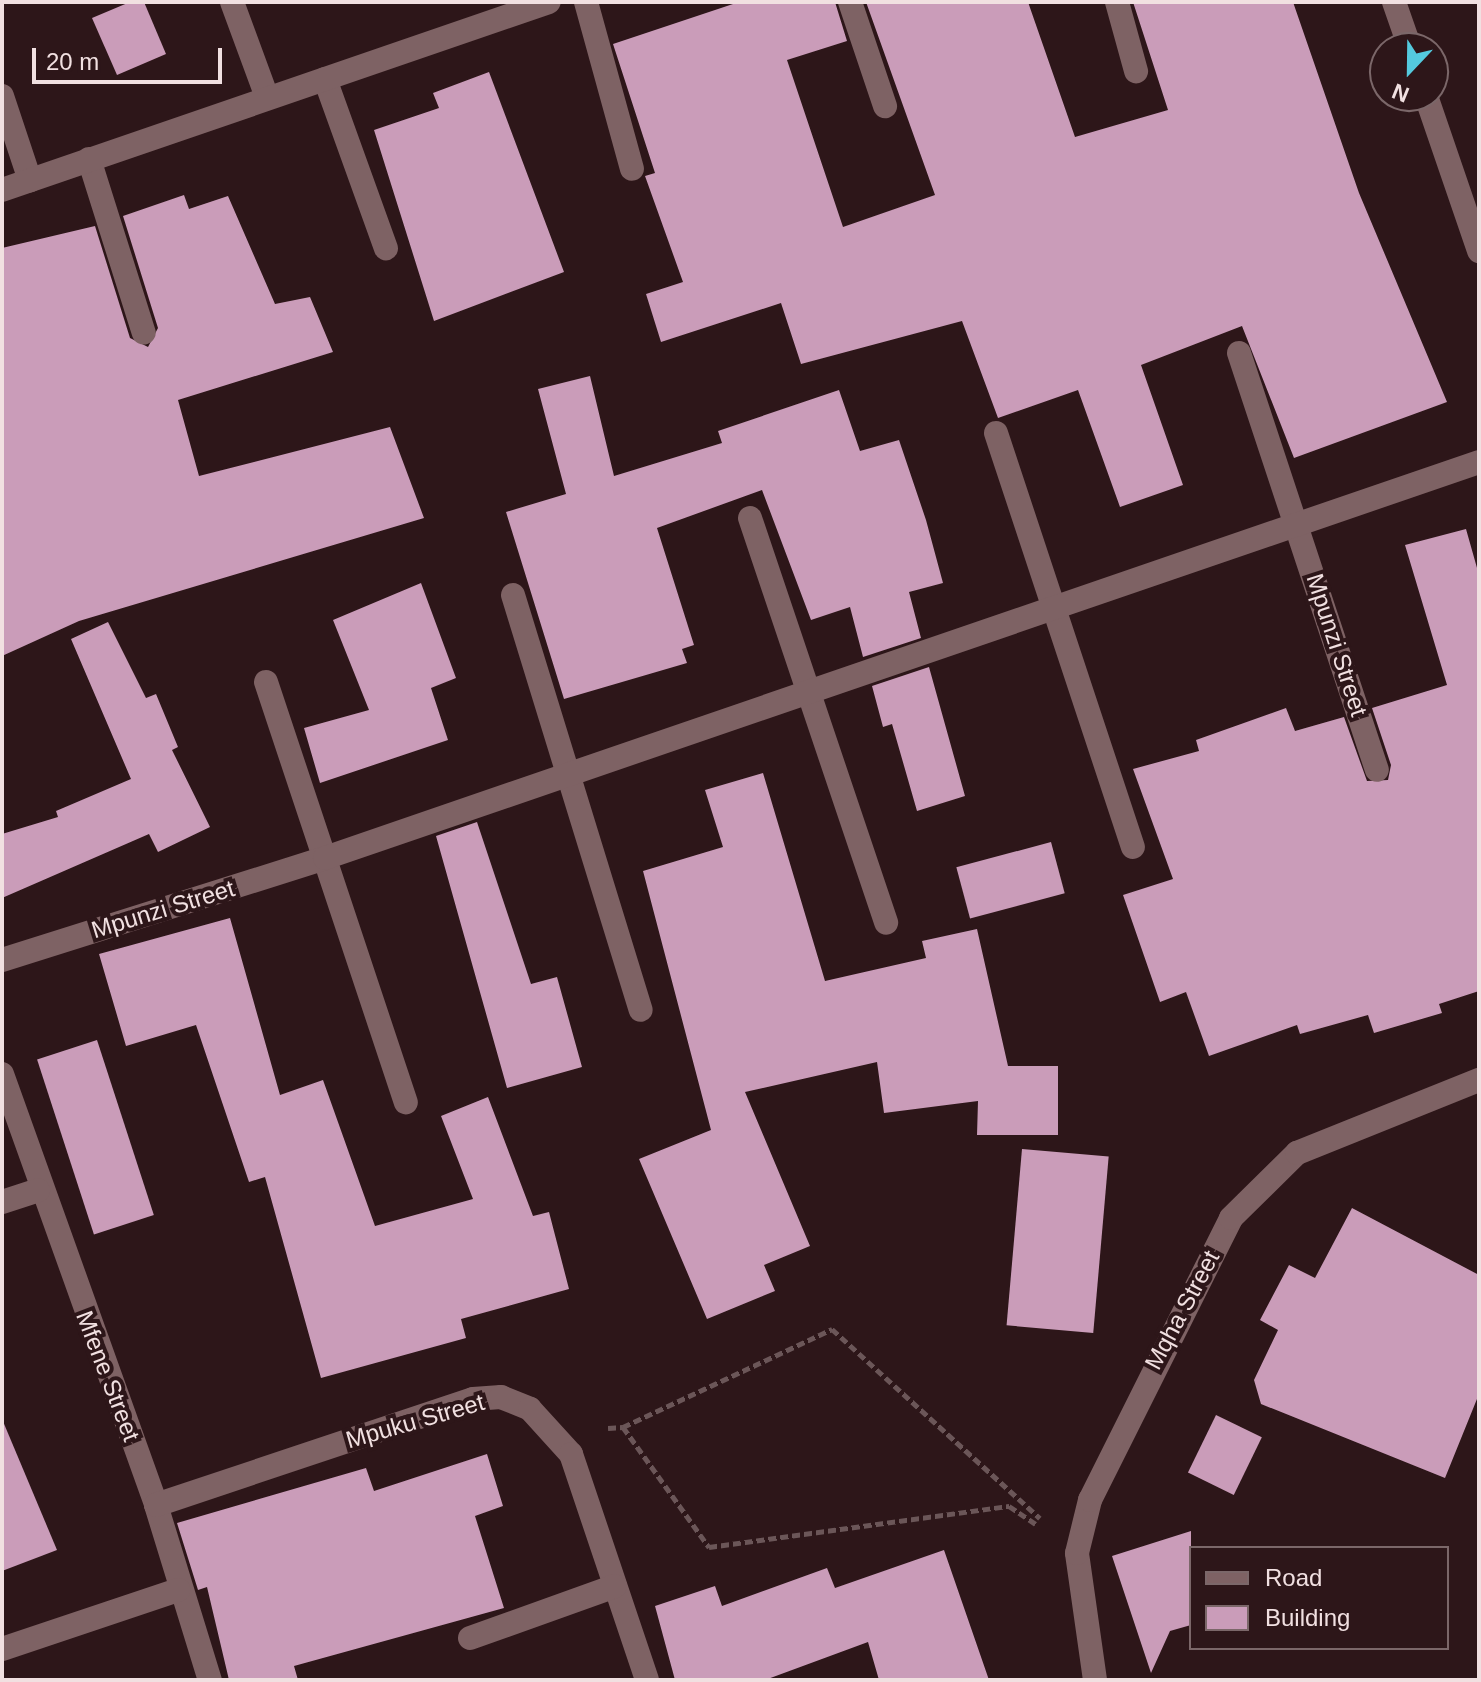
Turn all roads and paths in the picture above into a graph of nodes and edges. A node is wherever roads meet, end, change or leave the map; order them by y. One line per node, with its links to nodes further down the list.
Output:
1 (232, 2): 12 (street)
2 (549, 2): 7 (street)
3 (586, 2): 16 (street)
4 (850, 2): 13 (street)
5 (1117, 2): 9 (street)
6 (1394, 2): 8 (street)
7 (509, 9): 10 (street)
8 (1404, 32)
9 (1136, 71)
10 (325, 79): 12 (street); 20 (street)
11 (2, 96): 17 (street)
12 (267, 97): 15 (street)
13 (885, 106)
14 (1432, 112): 19 (street)
15 (89, 159): 17 (street); 21 (street)
16 (632, 169)
17 (30, 180): 18 (street)
18 (2, 190)
19 (1478, 246)
20 (386, 248)
21 (144, 333)
22 (1239, 353): 26 (street, Mpunzi Street)
23 (996, 433): 28 (street)
24 (1479, 462): 26 (street, Mpunzi Street)
25 (750, 518): 30 (street)
26 (1297, 520): 28 (street, Mpunzi Street); 31 (street, Mpunzi Street)
27 (513, 595): 32 (street)
28 (1051, 605): 30 (street, Mpunzi Street); 33 (street)
29 (266, 682): 34 (street)
30 (810, 688): 32 (street, Mpunzi Street); 35 (street)
31 (1377, 770)
32 (562, 775): 34 (street, Mpunzi Street); 37 (street)
33 (1133, 847)
34 (325, 858): 36 (street, Mpunzi Street); 40 (street)
35 (886, 923)
36 (2, 960)
37 (641, 1010)
38 (2, 1074): 41 (street, Mfene Street)
39 (1479, 1080): 46 (street, Mqha Street)
40 (406, 1102)
41 (38, 1190): 42 (street); 45 (street, Mfene Street)
42 (2, 1202)
43 (623, 1427): 44 (path); 46 (path); 46 (path)
44 (555, 1430): 45 (street, Mpuku Street); 47 (street, Mpuku Street)
45 (156, 1505): 48 (street, Mfene Street)
46 (1077, 1553): 53 (street, Mqha Street)
47 (615, 1586): 49 (street); 52 (street, Mpuku Street)
48 (178, 1590): 50 (street); 51 (street, Mfene Street)
49 (470, 1638)
50 (2, 1649)
51 (210, 1680)
52 (647, 1680)
53 (1095, 1680)

